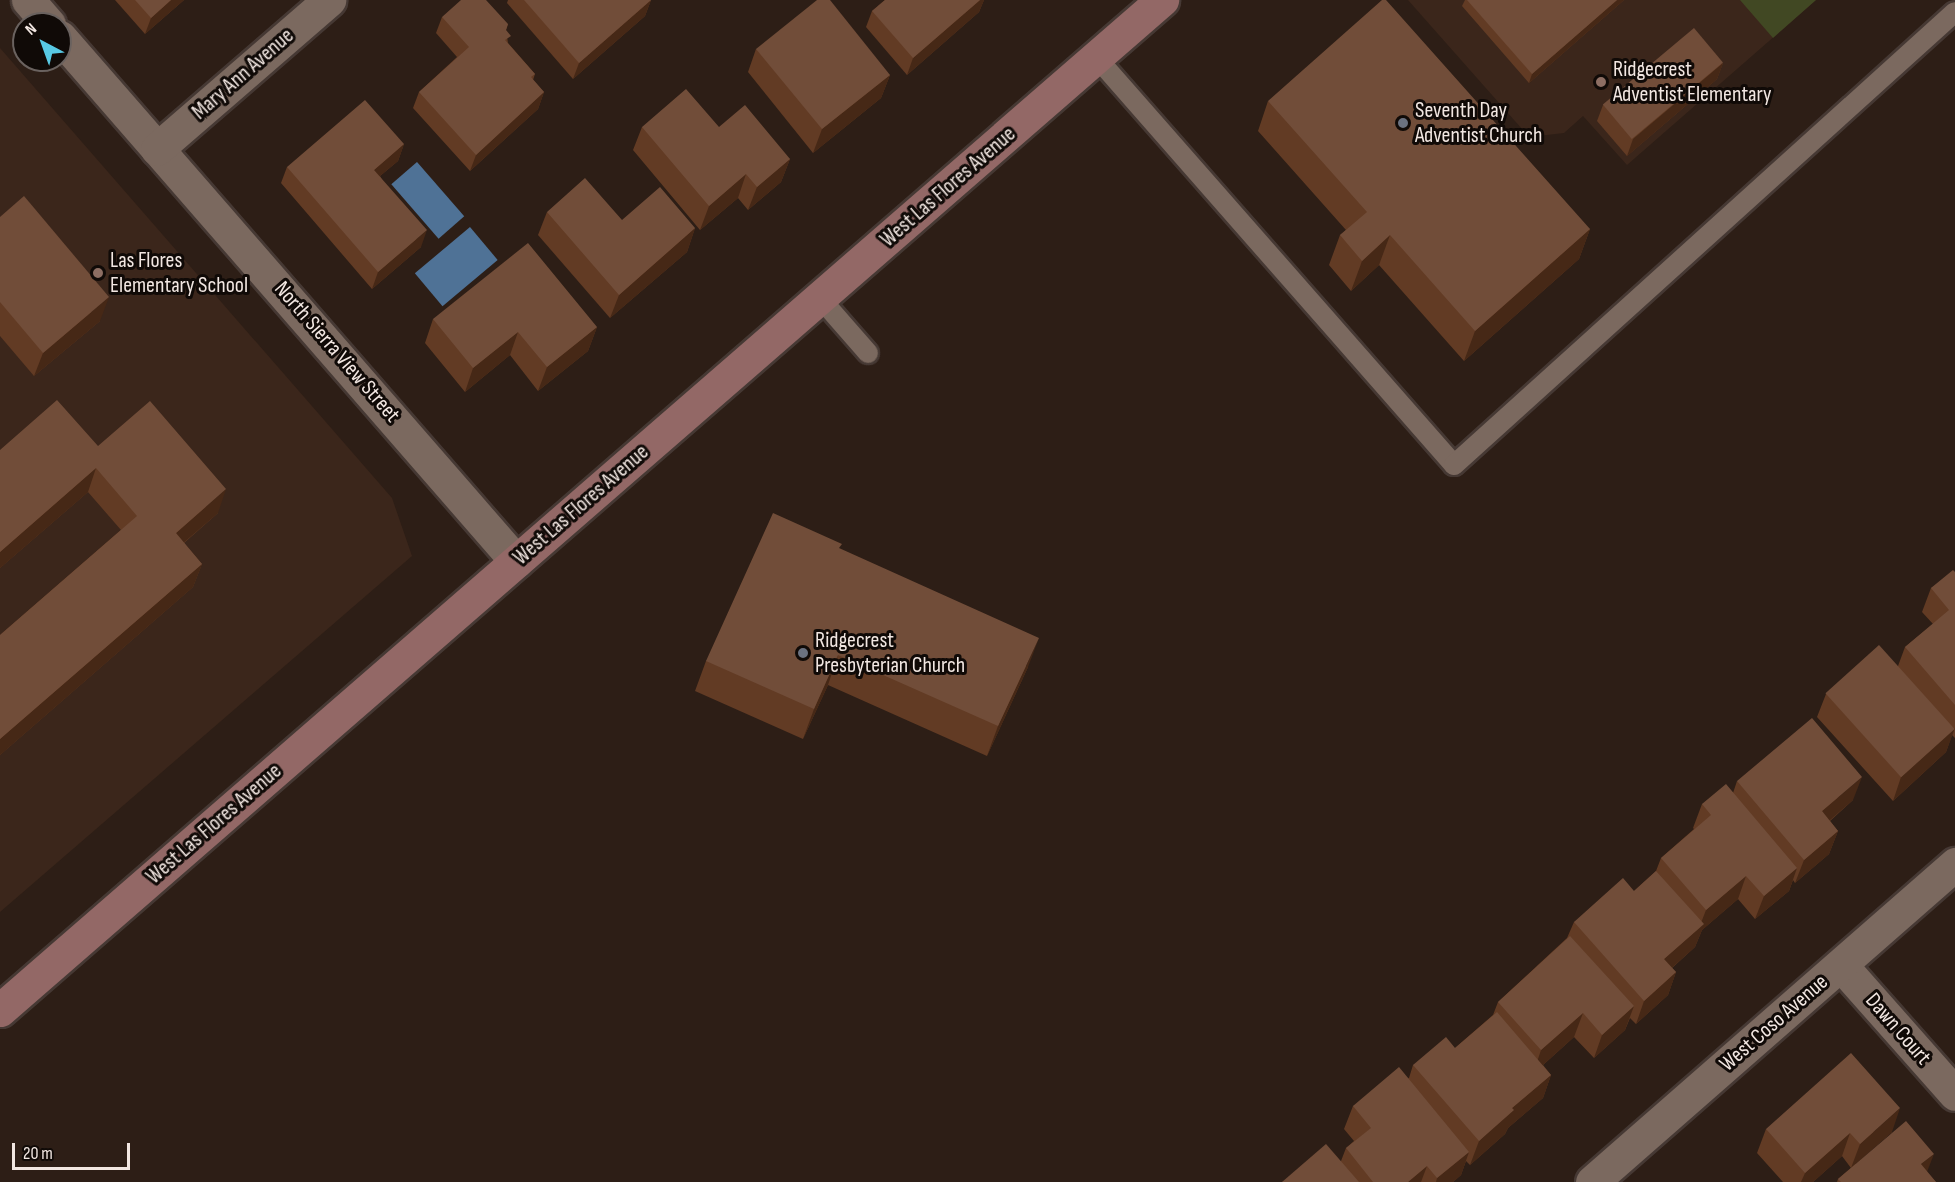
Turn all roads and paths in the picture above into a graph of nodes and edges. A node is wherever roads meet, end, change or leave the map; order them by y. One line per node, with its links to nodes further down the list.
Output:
1 (28, 0): 4 (street)
2 (329, 0): 8 (street, Mary Ann Avenue)
3 (1162, 0): 7 (main road, West Las Flores Avenue)
4 (38, 12)
5 (1955, 12): 7 (lane)
6 (72, 51): 8 (street, North Sierra View Street)
7 (1096, 58): 9 (main road, West Las Flores Avenue)
8 (157, 149): 11 (street, North Sierra View Street)
9 (820, 298): 10 (lane); 11 (main road, West Las Flores Avenue)
10 (868, 352)
11 (516, 561): 14 (main road, West Las Flores Avenue)
12 (1955, 864): 13 (street, West Coso Avenue)
13 (1841, 965): 15 (street, Dawn Court); 16 (street, West Coso Avenue)
14 (0, 1010)
15 (1955, 1094)
16 (1592, 1182)

